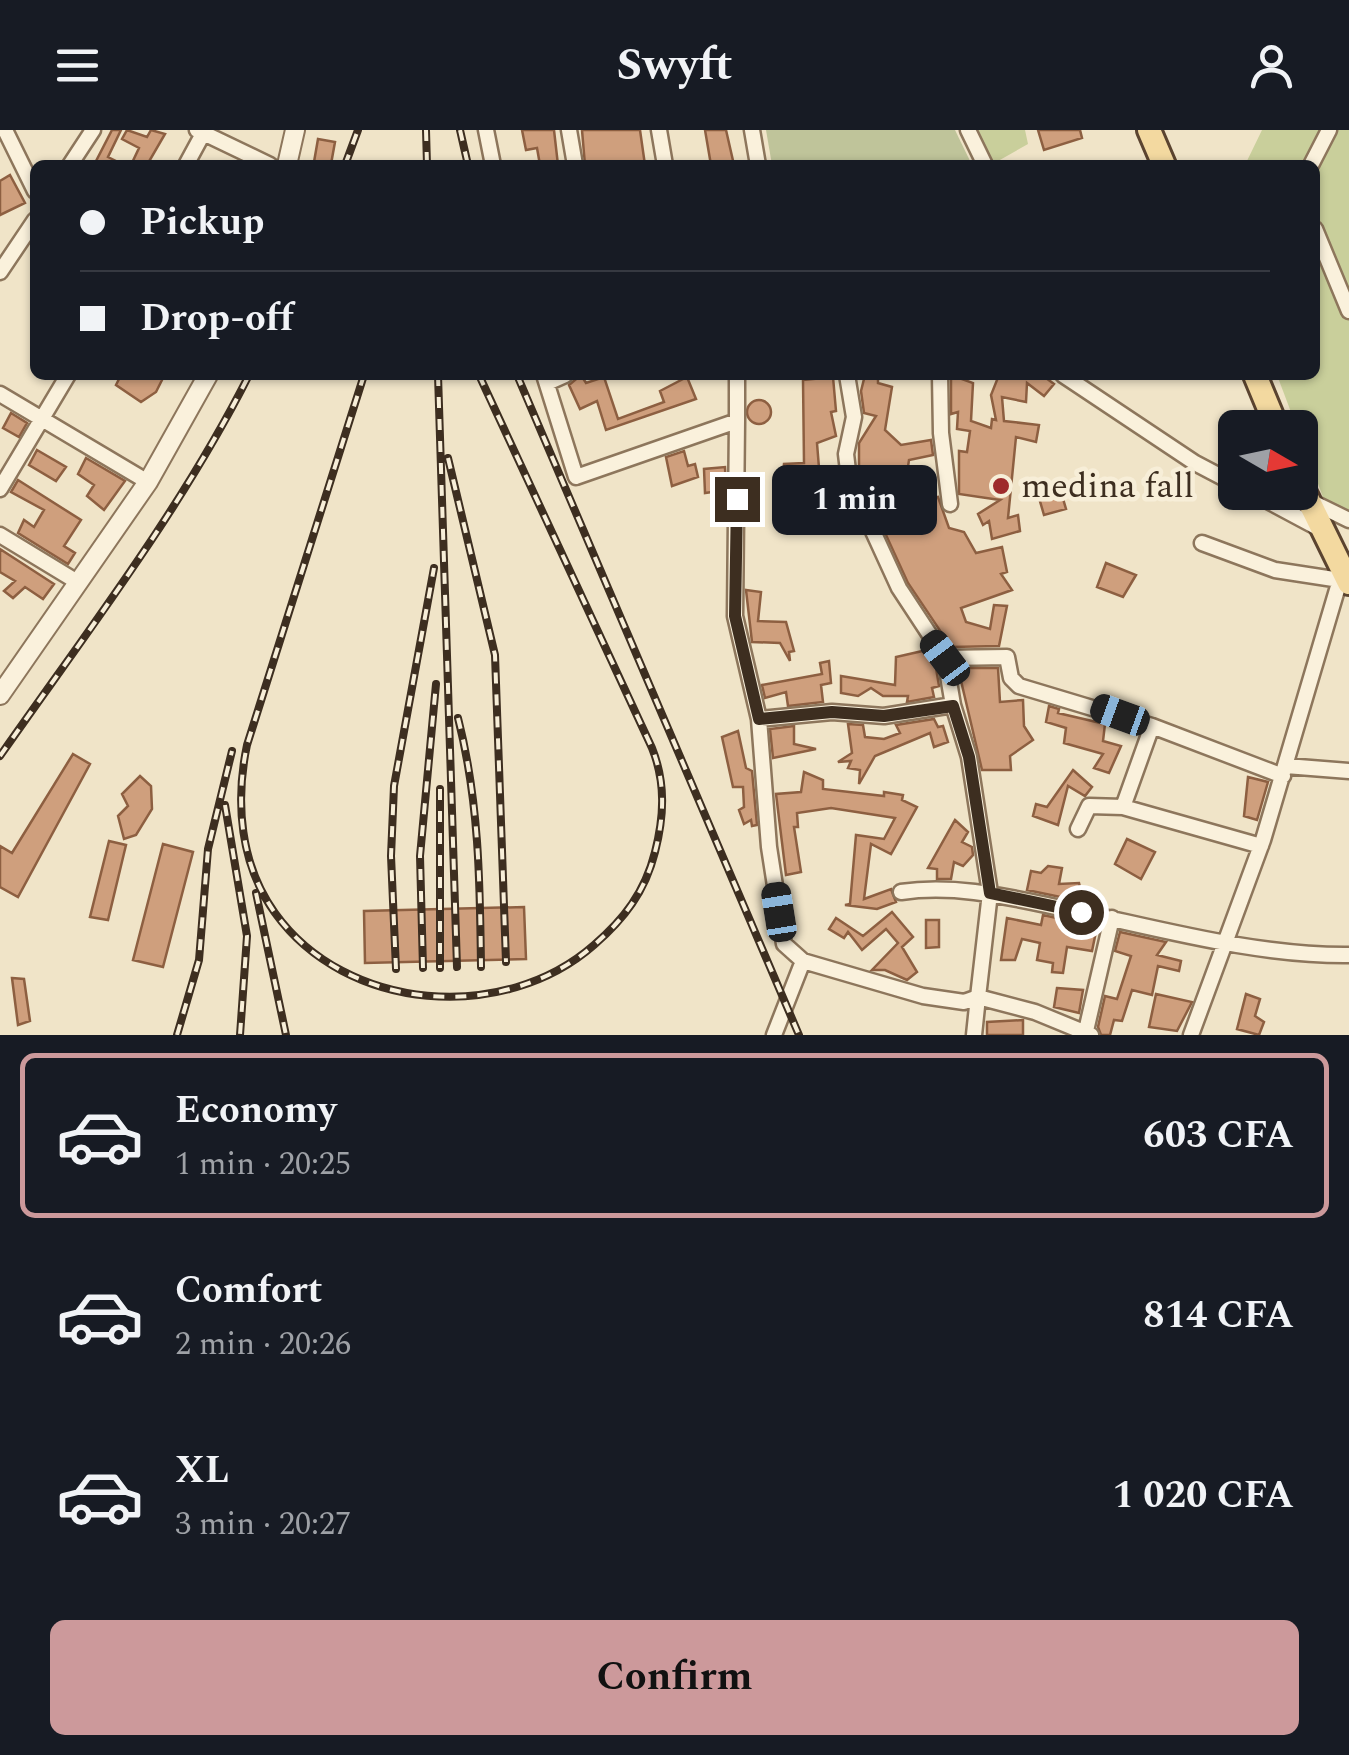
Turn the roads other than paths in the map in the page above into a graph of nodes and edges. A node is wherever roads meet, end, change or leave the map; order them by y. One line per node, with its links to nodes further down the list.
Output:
1 (6, 130): 23 (street)
2 (93, 130): 12 (street)
3 (295, 130): 15 (street)
4 (486, 130): 16 (street)
5 (570, 130): 17 (street)
6 (659, 130): 18 (street)
7 (752, 130): 19 (street)
8 (968, 130): 20 (street)
9 (1148, 130): 21 (main road)
10 (1328, 130): 22 (street)
11 (202, 131): 13 (street); 14 (street)
12 (73, 160)
13 (188, 160)
14 (260, 160)
15 (287, 160)
16 (491, 160)
17 (574, 160)
18 (665, 160)
19 (757, 160)
20 (983, 160)
21 (1162, 160)
22 (1313, 160)
23 (30, 180)
24 (30, 227): 26 (street)
25 (1320, 242): 27 (street)
26 (0, 272)
27 (1349, 311)
28 (65, 380): 38 (street)
29 (205, 380): 41 (street)
30 (546, 380): 39 (street)
31 (737, 380): 39 (street)
32 (848, 380): 53 (street)
33 (940, 380): 44 (street)
34 (1070, 380): 40 (street)
35 (1256, 380): 37 (main road)
36 (0, 394): 38 (street)
37 (1269, 410)
38 (42, 421): 41 (street); 42 (street)
39 (737, 421): 56 (street)
40 (1218, 476)
41 (148, 482): 52 (street)
42 (0, 489)
43 (1318, 500): 47 (street)
44 (950, 504)
45 (1284, 510): 48 (street)
46 (1312, 510): 48 (main road)
47 (1349, 520)
48 (1320, 529): 51 (main road)
49 (0, 535): 52 (street)
50 (1202, 543): 51 (street)
51 (1344, 578): 58 (street)
52 (79, 582): 54 (street)
53 (945, 658): 55 (street); 57 (street)
54 (0, 695)
55 (953, 706): 56 (street); 64 (street)
56 (759, 719): 68 (street)
57 (1152, 726): 58 (street); 60 (street)
58 (1284, 771): 59 (street); 62 (street)
59 (1349, 771)
60 (1123, 808): 61 (street); 62 (street)
61 (1078, 829)
62 (1261, 846): 66 (street)
63 (901, 892): 64 (street)
64 (990, 893): 65 (street); 69 (street)
65 (1112, 918): 66 (street); 70 (street)
66 (1225, 940): 67 (street); 73 (street)
67 (1349, 954)
68 (802, 961): 69 (street); 71 (street)
69 (978, 997): 70 (street); 72 (street)
70 (1087, 1034)
71 (774, 1035)
72 (974, 1035)
73 (1191, 1035)

